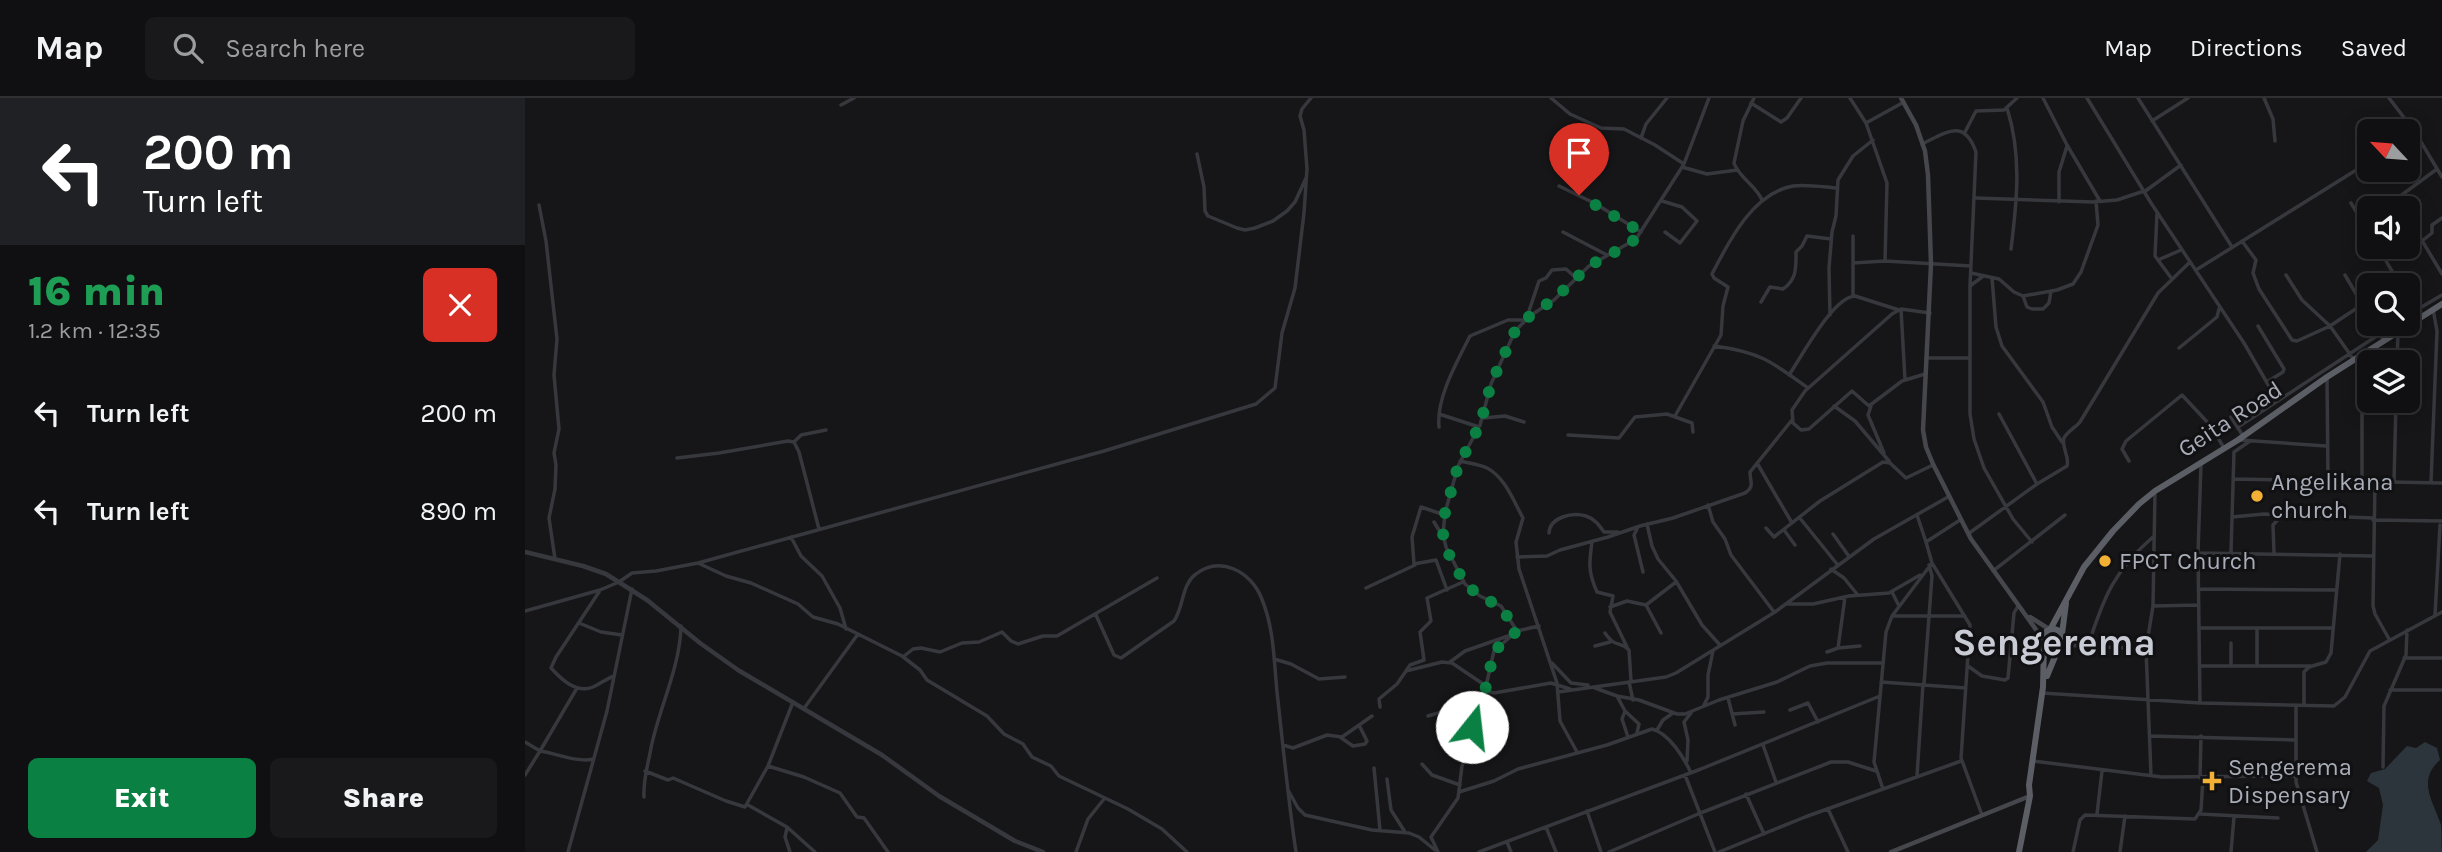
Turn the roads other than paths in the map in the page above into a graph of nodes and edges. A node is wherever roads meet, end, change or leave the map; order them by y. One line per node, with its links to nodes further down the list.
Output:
1 (854, 98): 18 (street)
2 (1311, 98): 37 (street)
3 (1551, 98): 24 (street)
4 (1667, 98): 24 (street)
5 (1709, 98): 33 (street)
6 (1754, 98): 17 (street)
7 (1801, 98): 17 (street)
8 (1850, 98): 22 (street)
9 (2017, 98): 19 (street)
10 (2043, 98): 29 (street)
11 (2087, 98): 41 (street)
12 (2138, 98): 21 (street)
13 (2188, 98): 21 (street)
14 (2264, 98): 27 (street)
15 (2389, 98): 20 (street)
16 (1903, 100): 22 (street); 28 (main road)
17 (1751, 103): 36 (street)
18 (841, 105)
19 (2007, 108): 23 (street); 44 (street)
20 (2406, 119)
21 (2152, 121): 32 (street)
22 (1866, 123): 26 (street)
23 (1965, 132): 28 (street); 43 (street)
24 (1641, 138): 33 (street)
25 (2420, 139): 34 (street)
26 (1873, 140): 40 (street); 67 (street)
27 (2275, 141)
28 (1922, 144): 70 (main road)
29 (2067, 145): 47 (street); 48 (street)
30 (1197, 154): 37 (street)
31 (2442, 160): 34 (street)
32 (2181, 165): 41 (street); 62 (street)
33 (1683, 166): 36 (street); 46 (street)
34 (2436, 167): 38 (street); 42 (street)
35 (2357, 169): 60 (street)
36 (1737, 170): 45 (street)
37 (1307, 176): 178 (street)
38 (2442, 177)
39 (1559, 186): 55 (street)
40 (1837, 188): 45 (street); 59 (street)
41 (2144, 192): 47 (street); 51 (street)
42 (2402, 196)
43 (1975, 198): 44 (street); 71 (street)
44 (2017, 199): 48 (street); 63 (street)
45 (1762, 200): 104 (street)
46 (1662, 201): 55 (street); 56 (street)
47 (2098, 201): 48 (street); 82 (street)
48 (2059, 202)
49 (2351, 203): 52 (street)
50 (539, 205): 201 (street)
51 (2157, 212): 64 (street); 66 (street)
52 (2357, 212)
53 (2442, 218): 61 (street)
54 (1563, 232): 65 (street)
55 (1641, 232): 65 (street)
56 (1665, 232)
57 (1853, 236): 69 (street)
58 (2420, 238): 61 (street)
59 (1831, 239): 87 (street); 95 (street)
60 (2242, 241): 62 (street); 99 (street)
61 (2422, 241): 74 (street)
62 (2232, 247): 72 (street)
63 (2011, 249)
64 (2182, 250): 66 (street); 68 (street)
65 (1607, 255): 78 (street)
66 (2158, 260): 80 (street)
67 (1885, 261): 69 (street); 70 (street)
68 (2190, 262): 72 (street); 80 (street)
69 (1853, 263): 85 (street)
70 (1931, 264): 71 (street); 94 (main road)
71 (1971, 266): 73 (street)
72 (2195, 270): 89 (street)
73 (1971, 273): 77 (street); 81 (street)
74 (2442, 274)
75 (2285, 275): 99 (street)
76 (2345, 275): 83 (street)
77 (1982, 277): 79 (street); 81 (street)
78 (1576, 278): 97 (street); 97 (street)
79 (1992, 278): 86 (street); 139 (street)
80 (2172, 279): 139 (street)
81 (1970, 286): 109 (street)
82 (2051, 291): 86 (street); 86 (street)
83 (2357, 294)
84 (2442, 295): 91 (street)
85 (1853, 296): 92 (street); 95 (street)
86 (2023, 296)
87 (1761, 302)
88 (2442, 303): 93 (highway, Geita Road)
89 (2219, 307): 105 (street); 116 (street)
90 (2357, 308): 99 (street)
91 (2420, 308)
92 (1900, 309): 94 (street); 115 (street); 117 (street)
93 (2433, 309): 96 (highway, Geita Road); 142 (street)
94 (1930, 313): 108 (main road)
95 (1829, 315): 113 (street)
96 (2420, 318)
97 (1525, 320): 123 (street); 127 (street)
98 (2257, 326): 116 (street)
99 (2330, 326): 107 (street)
100 (2374, 336): 107 (street)
101 (2381, 336): 103 (street)
102 (2391, 336): 103 (highway, Geita Road)
103 (2384, 341): 106 (highway, Geita Road)
104 (1714, 346): 113 (street); 125 (street)
105 (2179, 348)
106 (2370, 350)
107 (2348, 352): 111 (street); 118 (street)
108 (1926, 358): 109 (street); 112 (main road)
109 (1970, 358): 163 (street)
110 (2357, 358): 111 (highway, Geita Road)
111 (2354, 360): 114 (highway, Geita Road)
112 (1925, 374): 115 (street); 150 (main road)
113 (1790, 375): 117 (street)
114 (2327, 377): 136 (highway, Geita Road); 140 (street)
115 (1905, 380): 119 (street)
116 (2267, 382): 118 (street)
117 (1808, 388): 128 (street)
118 (2277, 400): 132 (street)
119 (1873, 403): 120 (street); 145 (street)
120 (1834, 406): 128 (street); 145 (street)
121 (2362, 413): 154 (street)
122 (2396, 413): 156 (street)
123 (1439, 414): 130 (street); 131 (street)
124 (1999, 414): 159 (street)
125 (1675, 416): 134 (street); 135 (street)
126 (2231, 417): 132 (street)
127 (1483, 418): 129 (street); 131 (street)
128 (1792, 420): 149 (street)
129 (1524, 422)
130 (1439, 427)
131 (1479, 427): 146 (street)
132 (2238, 428): 136 (street)
133 (827, 430): 137 (street)
134 (1693, 432)
135 (1568, 435)
136 (2240, 438): 138 (street); 141 (highway, Geita Road)
137 (794, 442): 144 (street); 178 (street)
138 (2250, 442): 140 (street); 152 (street)
139 (2063, 443): 159 (street)
140 (2326, 446): 153 (street)
141 (2224, 447): 147 (street); 148 (highway, Geita Road)
142 (2433, 447): 143 (street); 157 (street)
143 (2442, 447)
144 (677, 458)
145 (1887, 458): 151 (street)
146 (1460, 461): 164 (street); 200 (street)
147 (2129, 461)
148 (2201, 462): 160 (highway, Geita Road); 193 (street)
149 (1757, 463): 162 (street); 173 (street)
150 (1933, 464): 151 (street); 161 (main road)
151 (1892, 465): 168 (street)
152 (2234, 479): 153 (street); 169 (street)
153 (2328, 480): 154 (street)
154 (2362, 482): 155 (street)
155 (2375, 482): 156 (street); 170 (street)
156 (2394, 482): 157 (street)
157 (2431, 483): 158 (street)
158 (2442, 483)
159 (2037, 484): 163 (street)
160 (2155, 491): 184 (street); 224 (highway, Geita Road)
161 (1948, 497): 165 (street); 171 (main road)
162 (1708, 505): 175 (street); 233 (street)
163 (2005, 506): 183 (street); 189 (street)
164 (1445, 515): 185 (street); 205 (street)
165 (1917, 515): 188 (street); 198 (street)
166 (2065, 515): 189 (street)
167 (2283, 515): 169 (street); 170 (street); 195 (street)
168 (1799, 517): 173 (street); 203 (street)
169 (2232, 517): 194 (street)
170 (2373, 519): 174 (street); 191 (street)
171 (1960, 520): 183 (main road); 188 (street)
172 (1434, 523): 185 (street)
173 (1793, 523): 179 (street)
174 (2441, 523): 237 (street)
175 (1647, 524): 176 (street); 213 (street)
176 (1640, 526): 180 (street); 208 (street)
177 (1766, 528): 179 (street)
178 (819, 529): 186 (street)
179 (1784, 530): 190 (street)
180 (1625, 531): 181 (street); 187 (street)
181 (1549, 533)
182 (1833, 534): 198 (street)
183 (1968, 534): 207 (main road)
184 (2154, 535): 230 (street); 265 (street)
185 (1443, 536): 212 (street)
186 (791, 537): 202 (street); 247 (street)
187 (1592, 542): 200 (street); 231 (street)
188 (1926, 542): 204 (street)
189 (2032, 542): 207 (street)
190 (1795, 545)
191 (2373, 547): 197 (street); 199 (street)
192 (525, 552): 201 (street)
193 (2198, 552): 194 (street); 217 (street)
194 (2231, 552): 195 (street)
195 (2274, 553): 196 (street)
196 (2340, 554): 197 (street); 220 (street)
197 (2365, 555): 199 (street)
198 (1849, 556): 203 (street)
199 (2373, 556): 257 (street)
200 (1517, 557): 243 (street)
201 (555, 559): 211 (street)
202 (698, 563): 211 (street); 247 (street)
203 (1837, 564): 206 (street)
204 (1931, 564): 209 (street); 239 (street); 240 (street)
205 (1415, 565): 215 (street); 219 (street)
206 (1831, 569): 214 (street); 225 (street)
207 (1993, 571): 227 (main road)
208 (1643, 572)
209 (1922, 574): 221 (street); 229 (street)
210 (1157, 578): 236 (street)
211 (619, 582): 216 (street); 218 (street)
212 (1464, 582): 219 (street); 250 (street)
213 (1676, 582): 226 (street); 261 (street)
214 (1850, 587): 222 (street); 223 (street)
215 (1366, 588)
216 (632, 589): 242 (street); 254 (street)
217 (2199, 589): 220 (street); 228 (street)
218 (600, 590): 232 (street); 241 (street)
219 (1447, 590): 283 (street)
220 (2336, 590): 246 (street)
221 (1892, 592): 222 (street); 229 (street)
222 (1859, 595): 223 (street)
223 (1847, 596): 225 (street); 267 (street)
224 (2067, 597): 248 (highway, Geita Road); 256 (highway, Geita Road)
225 (1784, 604): 233 (street)
226 (1646, 605): 231 (street); 252 (street)
227 (2019, 605): 235 (main road); 278 (street)
228 (2199, 605): 230 (street); 244 (street)
229 (1899, 606): 238 (street)
230 (2153, 606): 268 (street)
231 (1610, 607): 266 (street)
232 (525, 611)
233 (1774, 612): 261 (street)
234 (2442, 612): 237 (street)
235 (2026, 614): 248 (main road); 259 (main road)
236 (1096, 615): 271 (street); 274 (street)
237 (2435, 615): 249 (street)
238 (1892, 616): 239 (street); 277 (street)
239 (1929, 616): 240 (street); 289 (street)
240 (1965, 616): 278 (street)
241 (579, 623): 254 (street); 291 (street)
242 (681, 626): 304 (street); 345 (street)
243 (1539, 626): 250 (street); 276 (street)
244 (2199, 628): 245 (street); 279 (street)
245 (2257, 628): 246 (street); 281 (street)
246 (2333, 628): 282 (street)
247 (846, 629): 253 (street)
248 (2050, 629): 256 (highway); 259 (highway, Geita Road)
249 (2407, 629): 257 (street); 272 (street)
250 (1517, 631): 255 (street)
251 (1605, 633): 258 (street)
252 (1661, 633)
253 (857, 634): 271 (street); 311 (street)
254 (622, 635): 284 (street)
255 (1511, 635): 275 (street); 292 (street)
256 (2063, 635): 264 (highway, Geita Road); 265 (street)
257 (2389, 639): 310 (street)
258 (1611, 641): 262 (street); 266 (street)
259 (2043, 641): 264 (highway); 295 (highway, Geita Road)
260 (2231, 643): 280 (street)
261 (1721, 645): 269 (street)
262 (1595, 646)
263 (1860, 646): 267 (street)
264 (2060, 646): 265 (street); 295 (highway, Geita Road)
265 (2087, 646): 268 (street)
266 (1627, 647): 286 (street)
267 (1838, 648): 270 (street)
268 (2146, 649): 303 (street)
269 (1713, 651): 286 (street); 299 (street)
270 (1828, 652)
271 (903, 657): 364 (street)
272 (2404, 658): 273 (street); 297 (street)
273 (2442, 658)
274 (1274, 659): 285 (street); 333 (street)
275 (1450, 662): 283 (street); 292 (street)
276 (1551, 662): 288 (street); 290 (street)
277 (1882, 663): 287 (street); 302 (street)
278 (1968, 666): 293 (street)
279 (2200, 666): 280 (street); 308 (street)
280 (2231, 666): 281 (street)
281 (2257, 666): 282 (street)
282 (2312, 666): 310 (street)
283 (1405, 673): 312 (street)
284 (614, 676): 291 (street); 337 (street)
285 (1345, 677)
286 (1630, 682): 290 (street); 305 (street)
287 (1881, 682): 289 (street); 301 (street)
288 (1557, 684): 292 (street); 294 (street); 298 (street)
289 (1924, 684): 293 (street); 352 (street)
290 (1592, 686): 294 (street); 300 (street)
291 (577, 688): 335 (street)
292 (1485, 688): 306 (street)
293 (1966, 688): 338 (street)
294 (1570, 689): 298 (street)
295 (2043, 690): 303 (street); 339 (highway, Geita Road)
296 (2442, 690): 297 (street)
297 (2390, 691): 343 (street)
298 (1558, 692): 336 (street)
299 (1709, 695): 307 (street); 313 (street)
300 (1617, 696): 305 (street); 315 (street)
301 (1880, 696): 322 (street); 346 (street)
302 (1728, 698): 307 (street); 319 (street)
303 (2148, 699): 308 (street); 327 (street)
304 (793, 700): 311 (street); 341 (street)
305 (1633, 700): 317 (street)
306 (1477, 702): 321 (street); 357 (street)
307 (1713, 702): 313 (street)
308 (2200, 703): 309 (street)
309 (2296, 705): 310 (street); 331 (street)
310 (2304, 705)
311 (805, 707): 386 (street)
312 (1380, 707)
313 (1703, 707): 318 (street)
314 (1790, 710): 322 (street)
315 (1625, 711): 326 (street); 330 (street)
316 (1764, 712): 319 (street)
317 (1673, 713): 318 (street); 325 (street)
318 (1691, 713): 342 (street)
319 (1732, 714): 324 (street)
320 (1372, 716): 323 (street)
321 (1428, 716)
322 (1818, 722): 334 (street)
323 (1359, 724): 329 (street); 329 (street)
324 (1735, 724)
325 (1657, 730): 326 (street); 342 (street)
326 (1636, 734): 330 (street)
327 (2150, 736): 328 (street); 351 (street)
328 (2201, 736): 331 (street); 354 (street)
329 (1340, 737): 333 (street)
330 (1628, 737): 336 (street)
331 (2295, 740): 353 (street)
332 (525, 742): 335 (street)
333 (1283, 745): 358 (street)
334 (1763, 745): 348 (street); 356 (street)
335 (540, 751): 337 (street); 349 (street)
336 (1577, 752): 360 (street)
337 (593, 759): 382 (street)
338 (1961, 761): 352 (street); 370 (street)
339 (2033, 761): 347 (street); 362 (highway, Geita Road)
340 (1422, 764): 357 (street)
341 (768, 766): 365 (street); 385 (street)
342 (1688, 767): 348 (street)
343 (2383, 767)
344 (1374, 768): 377 (street)
345 (645, 771): 363 (street); 365 (street)
346 (1876, 771): 356 (street); 359 (street)
347 (2102, 771): 351 (street); 371 (street)
348 (1691, 773): 350 (street)
349 (525, 775)
350 (1685, 775): 367 (street); 368 (street)
351 (2151, 775): 354 (street)
352 (1917, 776): 359 (street)
353 (2295, 776): 354 (street); 404 (street)
354 (2201, 778): 369 (street)
355 (1387, 779): 378 (street)
356 (1776, 782): 361 (street)
357 (1460, 785): 360 (street)
358 (1287, 788): 377 (street); 389 (street)
359 (1883, 789): 366 (street)
360 (1459, 792): 381 (street)
361 (1747, 794): 368 (street); 379 (street)
362 (2030, 796): 370 (main road); 400 (highway, Geita Road)
363 (644, 797)
364 (1105, 799): 387 (street); 388 (street)
365 (748, 804): 375 (street)
366 (1828, 809): 379 (street); 398 (street)
367 (1587, 811): 376 (street); 395 (street)
368 (1698, 814): 396 (street); 397 (street)
369 (2200, 814): 372 (street); 373 (street)
370 (1982, 815): 399 (main road)
371 (2097, 815): 372 (street); 401 (street)
372 (2125, 817): 402 (street)
373 (2234, 817): 374 (street); 403 (street)
374 (2278, 818)
375 (787, 827): 383 (street); 384 (street)
376 (1546, 827): 380 (street); 394 (street)
377 (1380, 831): 378 (street)
378 (1405, 832): 381 (street)
379 (1764, 834): 397 (street)
380 (1507, 842): 392 (street); 393 (street)
381 (1430, 843): 390 (street); 391 (street)
382 (568, 852)
383 (790, 852)
384 (815, 852)
385 (888, 852)
386 (1043, 852)
387 (1076, 852)
388 (1187, 852)
389 (1296, 852)
390 (1425, 852)
391 (1437, 852)
392 (1479, 852)
393 (1511, 852)
394 (1556, 852)
395 (1601, 852)
396 (1609, 852)
397 (1717, 852)
398 (1848, 852)
399 (1891, 852)
400 (2019, 852)
401 (2073, 852)
402 (2120, 852)
403 (2231, 852)
404 (2317, 852)

